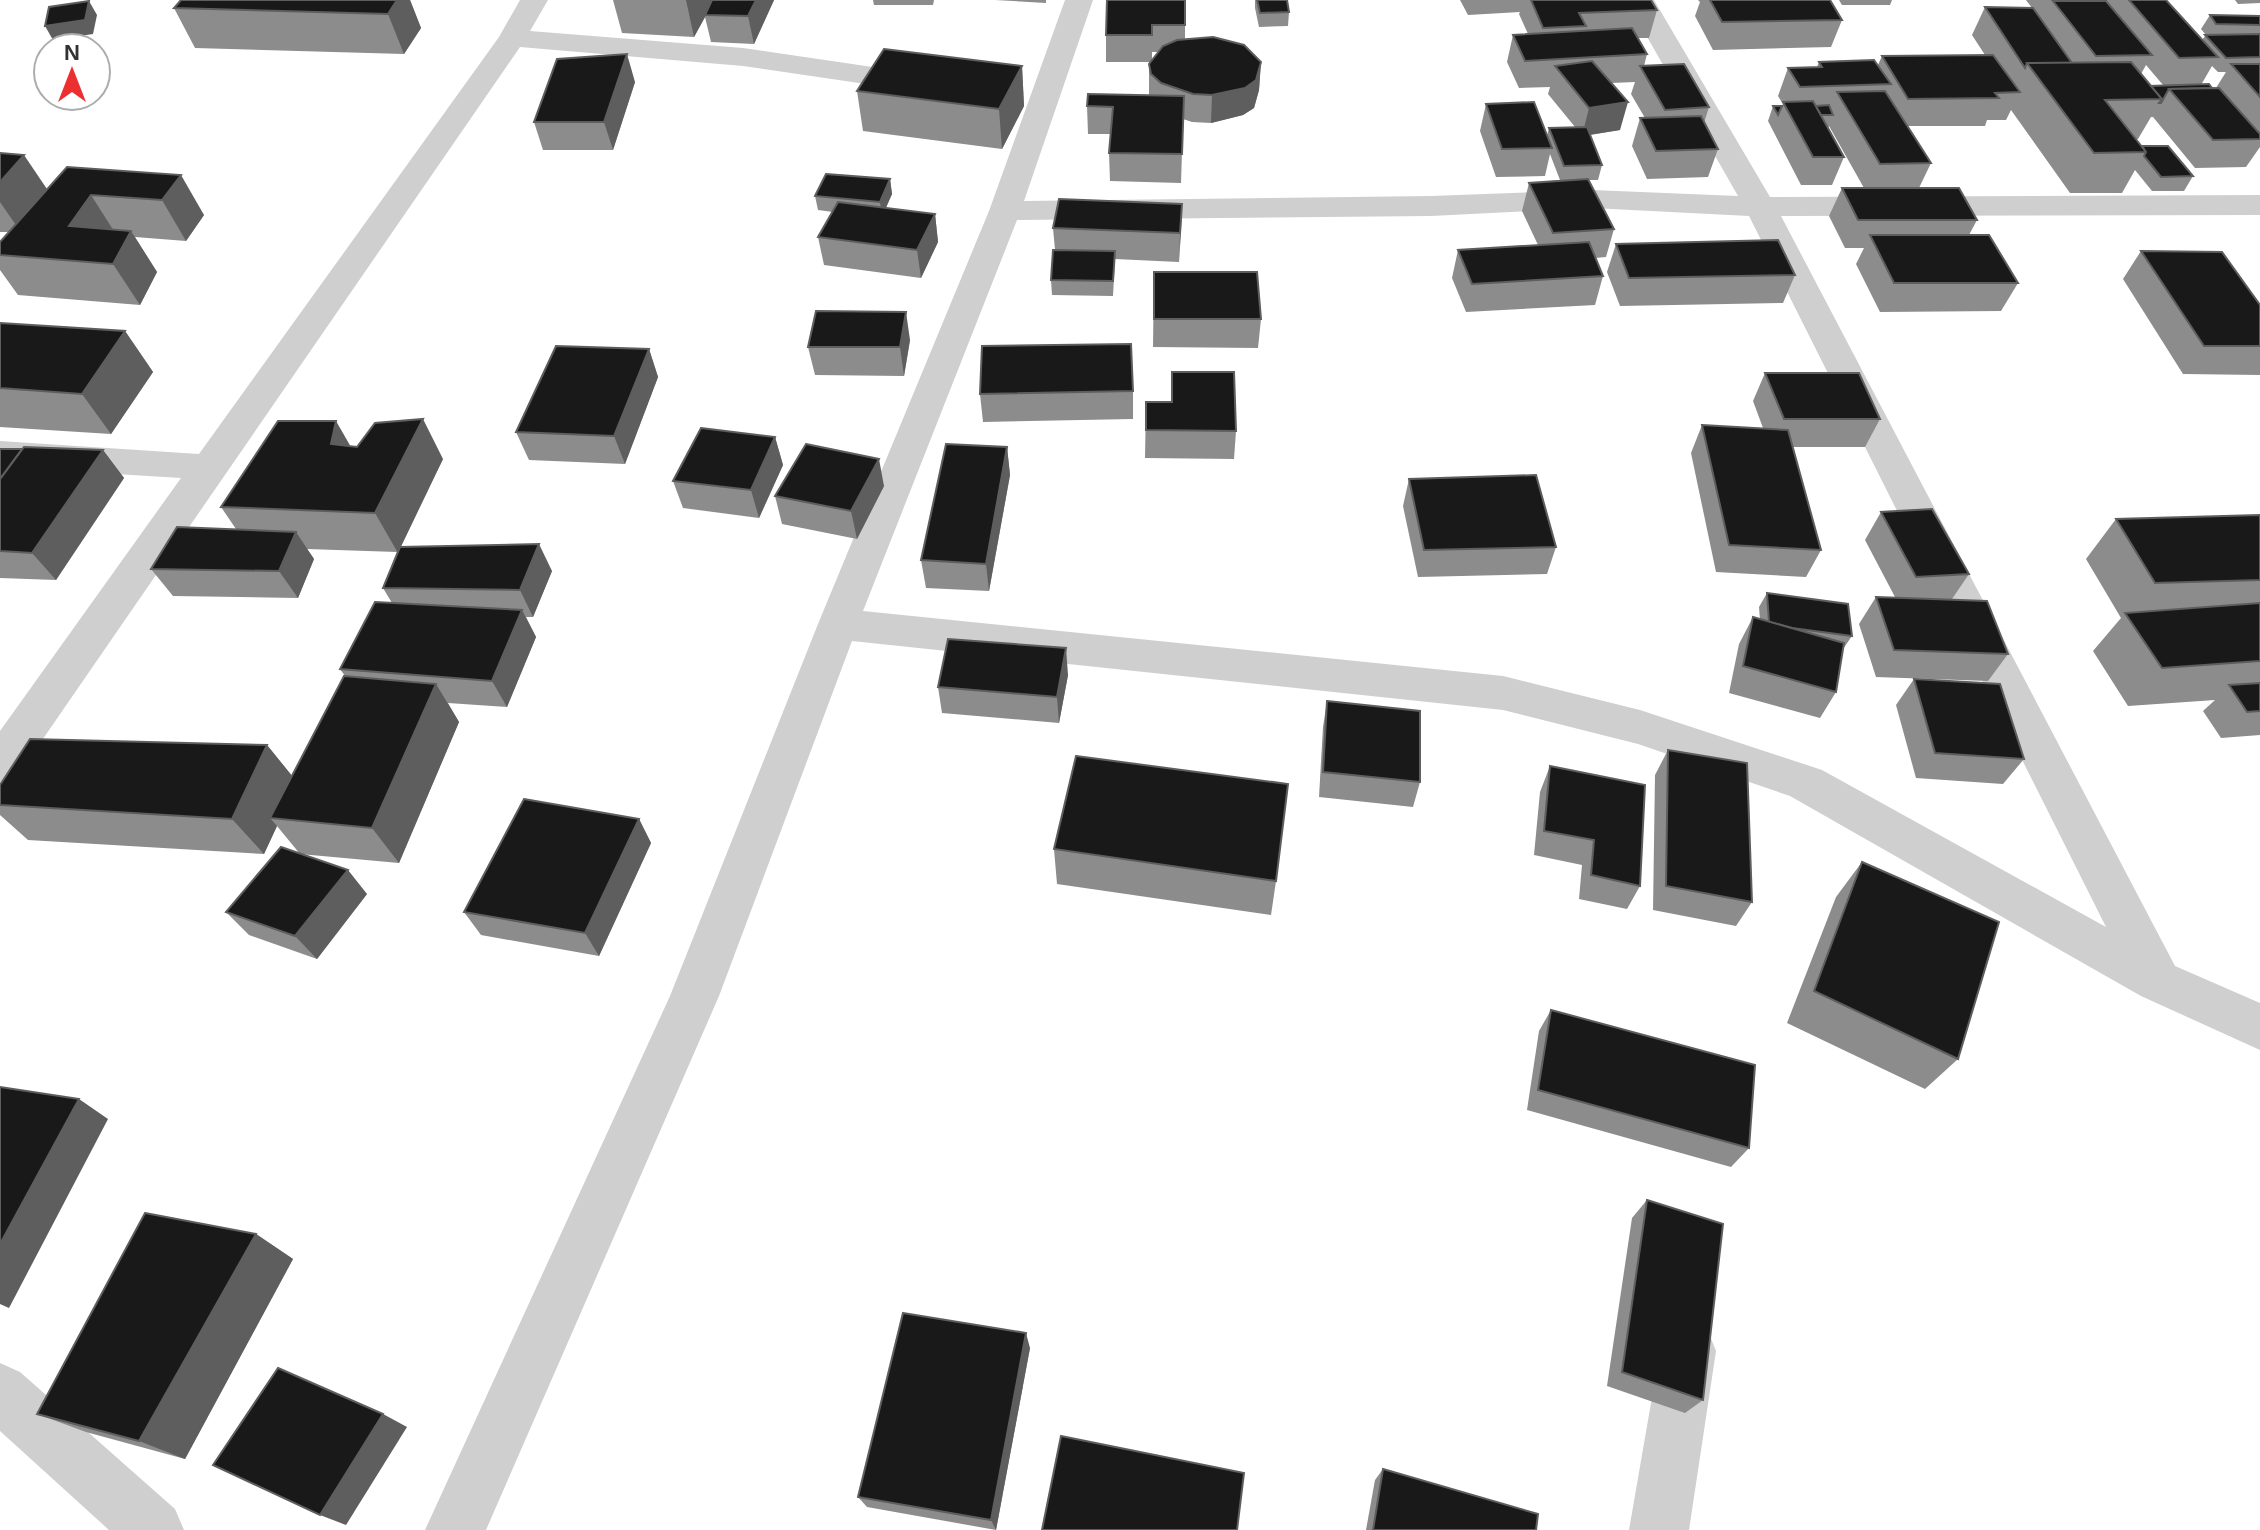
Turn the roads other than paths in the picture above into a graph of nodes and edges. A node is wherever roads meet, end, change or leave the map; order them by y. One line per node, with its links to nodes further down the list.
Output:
1 (534, 0): 4 (street)
2 (1079, 0): 8 (street)
3 (1640, 0): 7 (street)
4 (512, 38): 5 (street); 10 (street)
5 (947, 87)
6 (2260, 205): 7 (street)
7 (1760, 207): 8 (street); 13 (street)
8 (1005, 211): 11 (street)
9 (0, 454): 10 (street)
10 (208, 467): 12 (street)
11 (838, 624): 13 (street); 18 (street)
12 (0, 765)
13 (2158, 981): 14 (street)
14 (2260, 1027)
15 (1697, 1296): 19 (street)
16 (0, 1392): 17 (street)
17 (154, 1530)
18 (455, 1530)
19 (1659, 1530)

